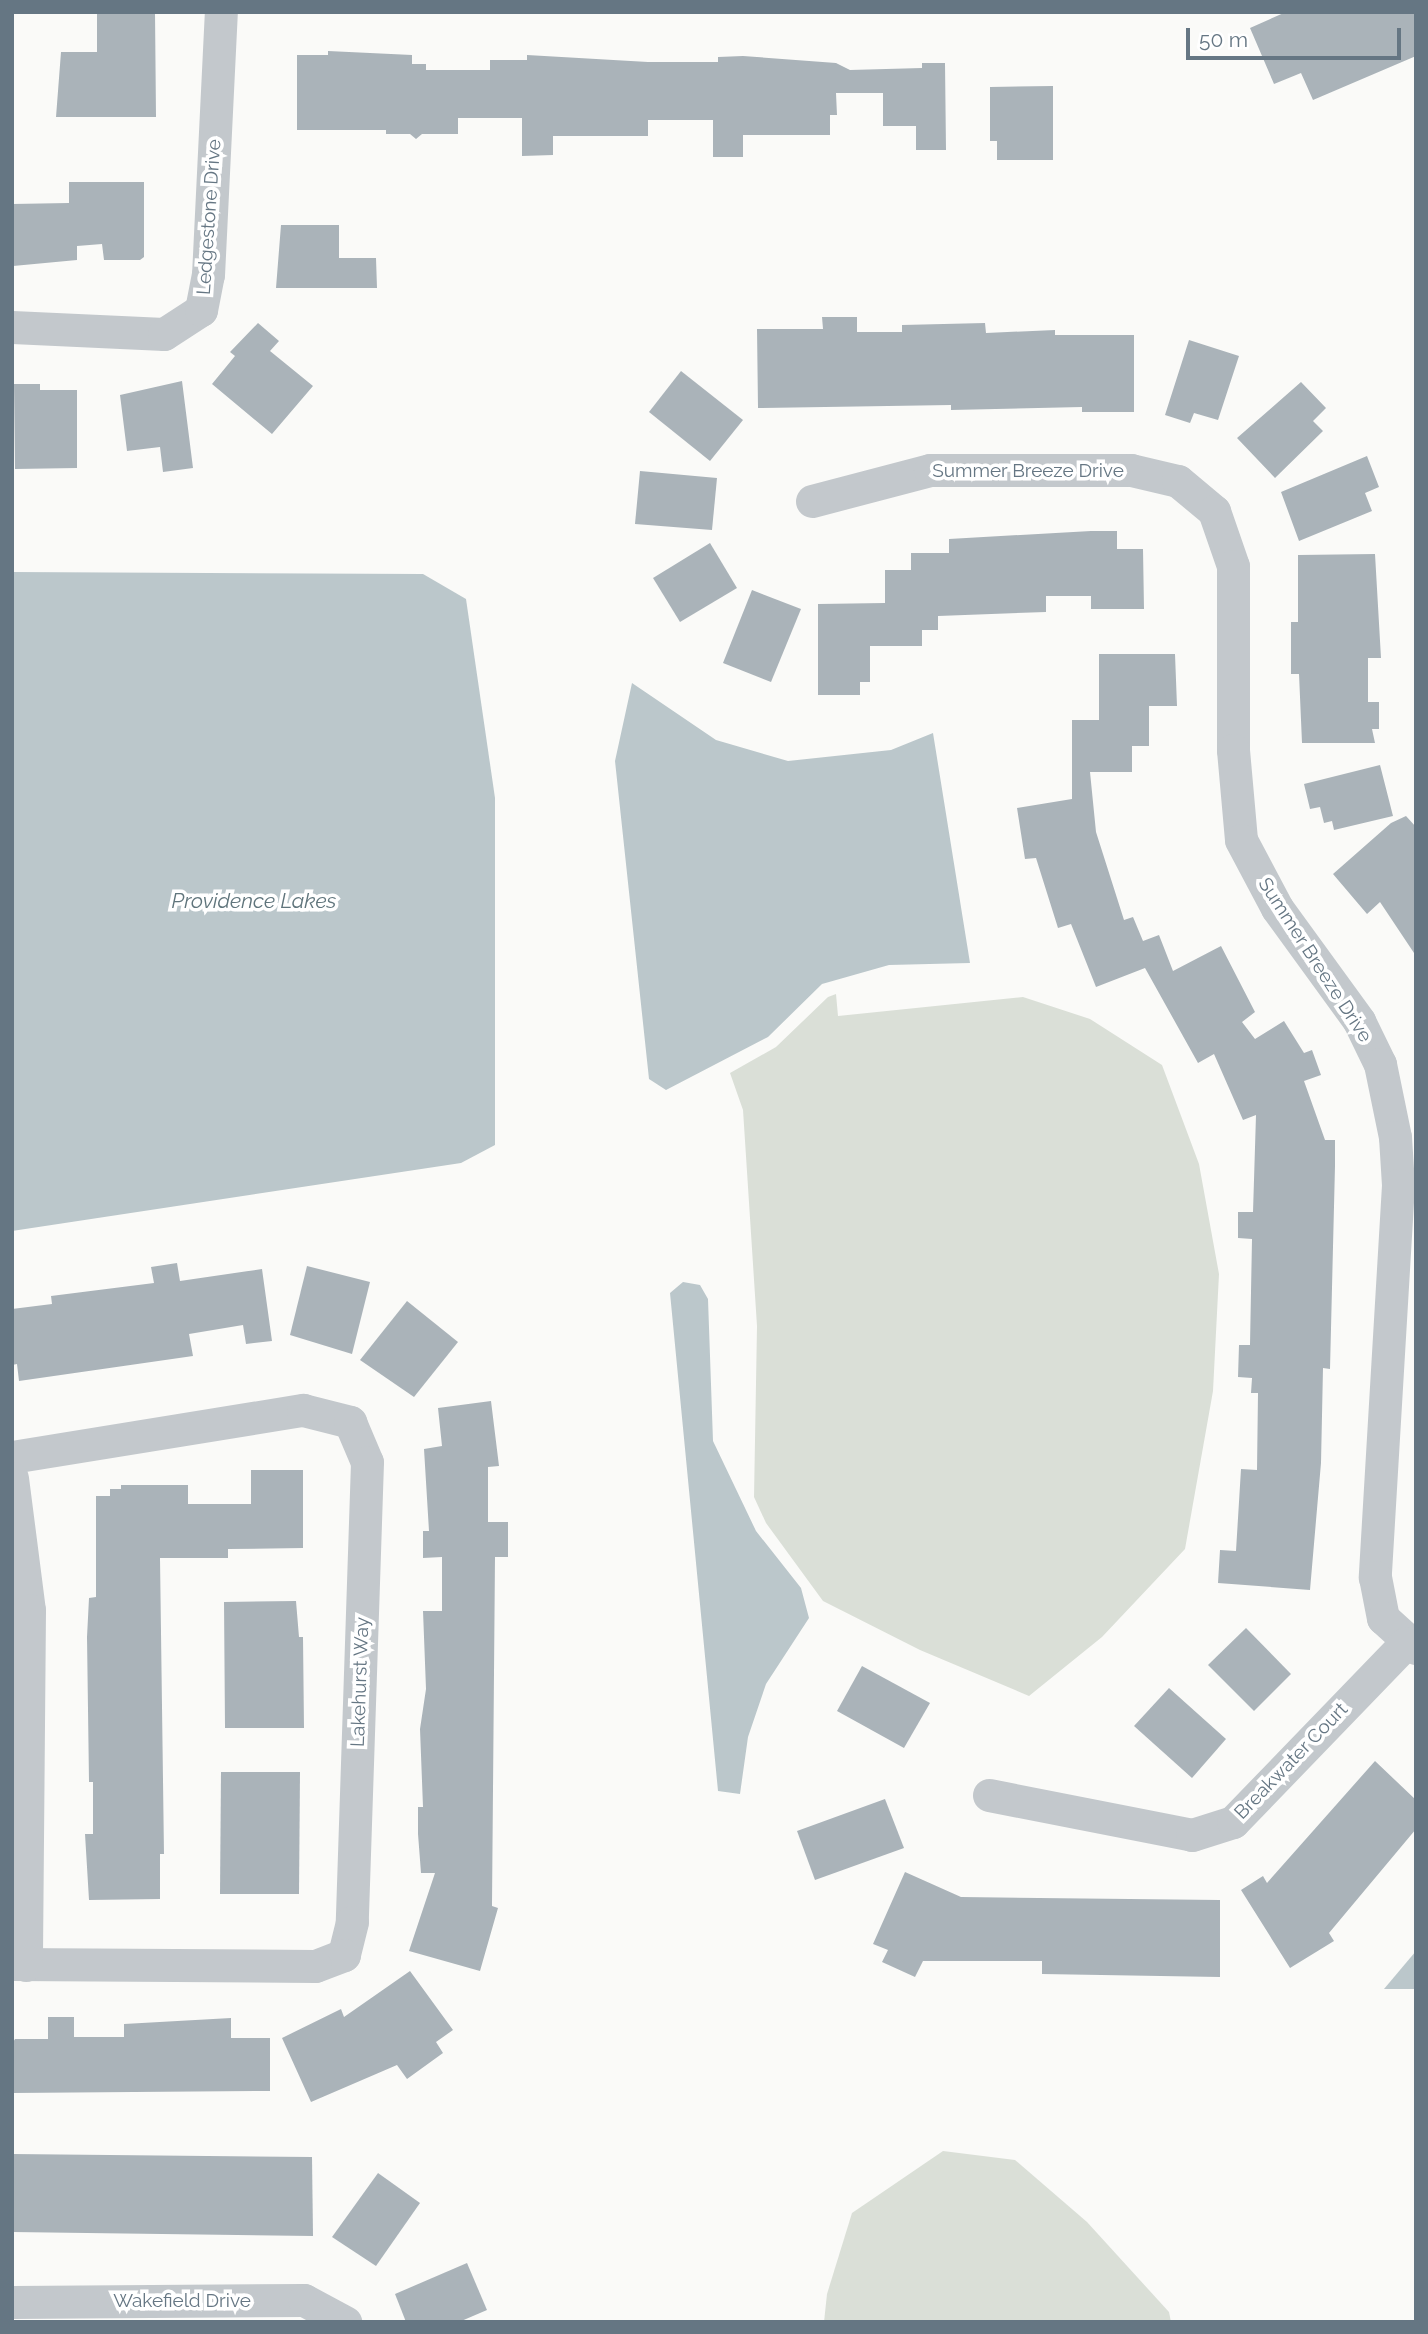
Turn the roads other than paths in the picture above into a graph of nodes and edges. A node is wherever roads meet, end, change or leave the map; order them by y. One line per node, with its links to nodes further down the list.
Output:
1 (221, 12): 2 (street, Ledgestone Drive)
2 (12, 327)
3 (812, 501): 6 (street, Summer Breeze Drive)
4 (12, 1457): 8 (street, Lakehurst Way)
5 (12, 1478): 8 (street)
6 (1411, 1645): 7 (street, Breakwater Court)
7 (989, 1796)
8 (19, 1965)
9 (25, 2309): 10 (street, Wakefield Drive)
10 (345, 2322)

